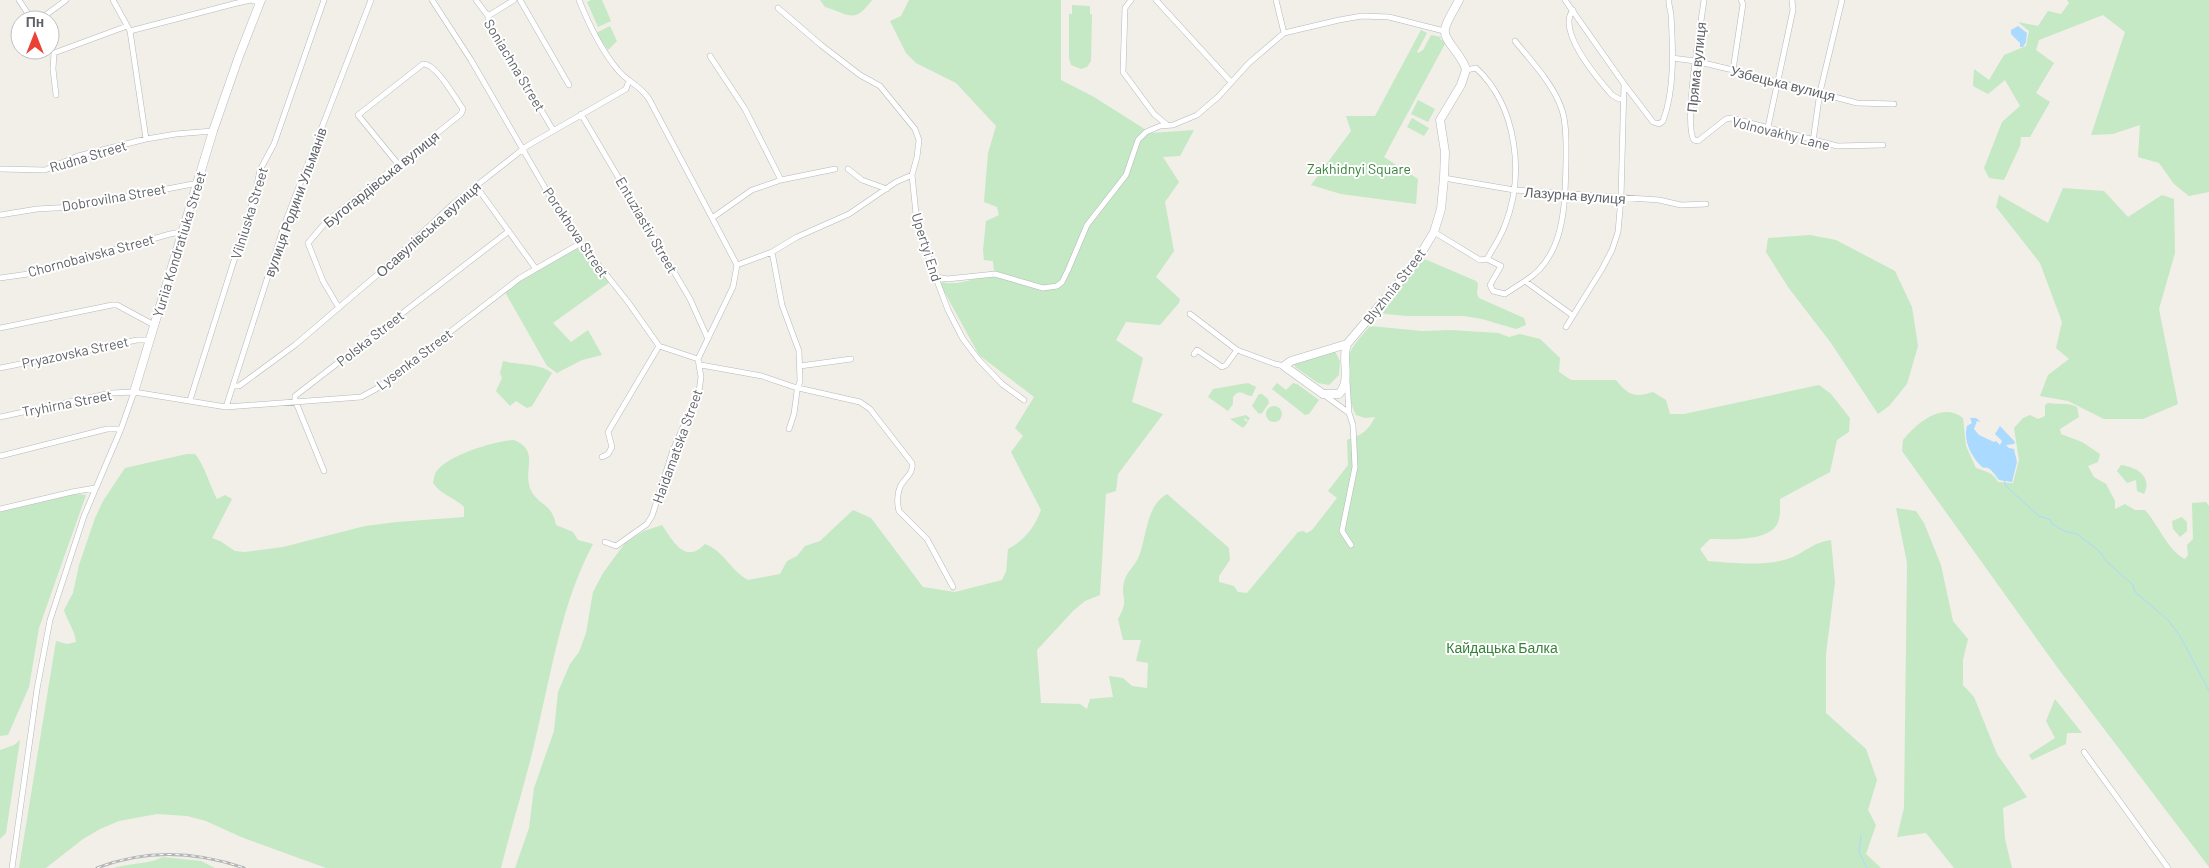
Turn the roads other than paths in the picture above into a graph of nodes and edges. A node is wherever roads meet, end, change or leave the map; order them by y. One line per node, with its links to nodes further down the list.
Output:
1 (66, 0): 22 (street)
2 (113, 0): 25 (street)
3 (324, 0): 104 (street, Vilniuska Street)
4 (371, 0): 100 (street, вулиця Родини Ульманів)
5 (432, 0): 54 (street, Porokhova Street)
6 (476, 0): 24 (street, Soniachna Street)
7 (514, 0): 24 (street)
8 (520, 0): 40 (street)
9 (579, 0): 36 (street)
10 (1131, 0): 46 (street)
11 (1156, 0): 37 (street)
12 (1276, 0): 27 (street)
13 (1459, 0): 26 (street)
14 (1565, 0): 23 (street)
15 (1668, 0): 31 (street)
16 (1704, 0): 33 (street, Пряма вулиця)
17 (1741, 0): 35 (street)
18 (1792, 0): 38 (street)
19 (1842, 0): 41 (street)
20 (261, 1): 25 (street); 49 (street, Yuriia Kondratiuka Street)
21 (778, 8): 59 (street, Upertyi End)
22 (52, 10)
23 (1573, 10): 39 (street); 43 (street)
24 (488, 16): 48 (street, Soniachna Street)
25 (128, 29): 29 (street); 51 (street)
26 (1444, 31): 27 (street); 34 (street)
27 (1284, 33): 37 (street)
28 (1515, 41): 66 (street)
29 (60, 49)
30 (710, 56): 61 (street)
31 (1672, 58): 33 (street, Узбецька вулиця); 39 (street)
32 (52, 60): 42 (street)
33 (1696, 61): 35 (street, Узбецька вулиця); 50 (street, Пряма вулиця)
34 (1466, 70): 60 (street, Blyzhnia Street); 65 (street)
35 (1733, 70): 38 (street, Узбецька вулиця)
36 (629, 80): 45 (street, Осавулівська вулиця); 70 (street)
37 (1231, 82): 46 (street)
38 (1777, 83): 41 (street, Узбецька вулиця); 47 (street)
39 (1624, 84): 43 (street)
40 (570, 85)
41 (1820, 92): 44 (street, Узбецька вулиця); 52 (street)
42 (56, 95)
43 (1624, 99): 67 (street)
44 (1894, 104)
45 (581, 114): 48 (street, Осавулівська вулиця); 88 (street, Entuziastiv Street)
46 (1167, 126): 79 (street)
47 (1768, 127): 50 (street, Volnovakhy Lane); 52 (street, Volnovakhy Lane)
48 (553, 130): 54 (street, Осавулівська вулиця)
49 (213, 131): 51 (street, Rudna Street); 62 (street, Yuriia Kondratiuka Street)
50 (1690, 134)
51 (146, 139): 56 (street, Rudna Street)
52 (1813, 141): 53 (street, Volnovakhy Lane)
53 (1883, 145)
54 (523, 149): 63 (street, Осавулівська вулиця); 74 (street, Porokhova Street)
55 (398, 164): 55 (street, Бугогардівська вулиця); 82 (street, Бугогардівська вулиця)
56 (0, 169)
57 (835, 169): 61 (street)
58 (848, 169): 64 (street)
59 (912, 176): 64 (street); 79 (street, Upertyi End)
60 (1444, 178): 65 (street, Лазурна вулиця); 73 (street, Blyzhnia Street)
61 (780, 180): 70 (street)
62 (198, 183): 69 (street, Dobrovilna Street); 72 (street, Yuriia Kondratiuka Street)
63 (476, 186): 71 (street); 82 (street, Осавулівська вулиця)
64 (887, 189): 75 (street)
65 (1514, 190): 66 (street, Лазурна вулиця); 76 (street)
66 (1565, 194): 67 (street, Лазурна вулиця); 81 (street)
67 (1621, 198): 68 (street, Лазурна вулиця); 84 (street)
68 (1706, 204)
69 (0, 215)
70 (712, 218): 77 (street)
71 (509, 231): 78 (street); 105 (street, Polska Street)
72 (182, 232): 80 (street, Chornobaivska Street); 85 (street, Yuriia Kondratiuka Street)
73 (1434, 232): 76 (street); 90 (street, Blyzhnia Street)
74 (581, 243): 78 (street, Lysenka Street); 91 (street, Porokhova Street)
75 (772, 252): 77 (street); 96 (street)
76 (1487, 259): 81 (street)
77 (738, 265): 88 (street, Haidamatska Street)
78 (536, 268): 105 (street, Lysenka Street)
79 (936, 277): 106 (street, Upertyi End)
80 (0, 278)
81 (1524, 281): 84 (street)
82 (340, 308): 100 (street, Осавулівська вулиця)
83 (1190, 314): 92 (street)
84 (1572, 315): 86 (street)
85 (154, 325): 87 (street); 89 (street, Yuriia Kondratiuka Street)
86 (1566, 327)
87 (0, 328)
88 (708, 339): 95 (street, Haidamatska Street)
89 (150, 340): 98 (street, Pryazovska Street); 102 (street, Yuriia Kondratiuka Street)
90 (1347, 344): 97 (street); 99 (street)
91 (659, 346): 95 (street); 113 (street)
92 (1237, 350): 93 (street); 97 (street)
93 (1194, 354)
94 (851, 359): 96 (street)
95 (699, 362): 101 (street); 117 (street, Haidamatska Street)
96 (800, 366): 101 (street)
97 (1284, 366): 103 (street)
98 (0, 368)
99 (1346, 377): 103 (street); 108 (street)
100 (232, 386): 107 (street, вулиця Родини Ульманів)
101 (799, 387): 111 (street); 119 (street)
102 (134, 392): 104 (street, Lysenka Street); 109 (street, Tryhirna Street); 110 (street, Yuriia Kondratiuka Street)
103 (1323, 394): 108 (street)
104 (190, 400): 107 (street, Lysenka Street)
105 (295, 400): 107 (street, Lysenka Street); 114 (street)
106 (1024, 400)
107 (226, 406)
108 (1349, 413): 118 (street)
109 (0, 416)
110 (121, 428): 112 (street); 115 (street, Yuriia Kondratiuka Street)
111 (789, 429)
112 (0, 456)
113 (602, 457)
114 (324, 471)
115 (95, 488): 116 (street); 121 (street, Yuriia Kondratiuka Street)
116 (0, 509)
117 (605, 542)
118 (1351, 545)
119 (952, 587)
120 (2084, 752): 122 (street)
121 (12, 868)
122 (2168, 868)

